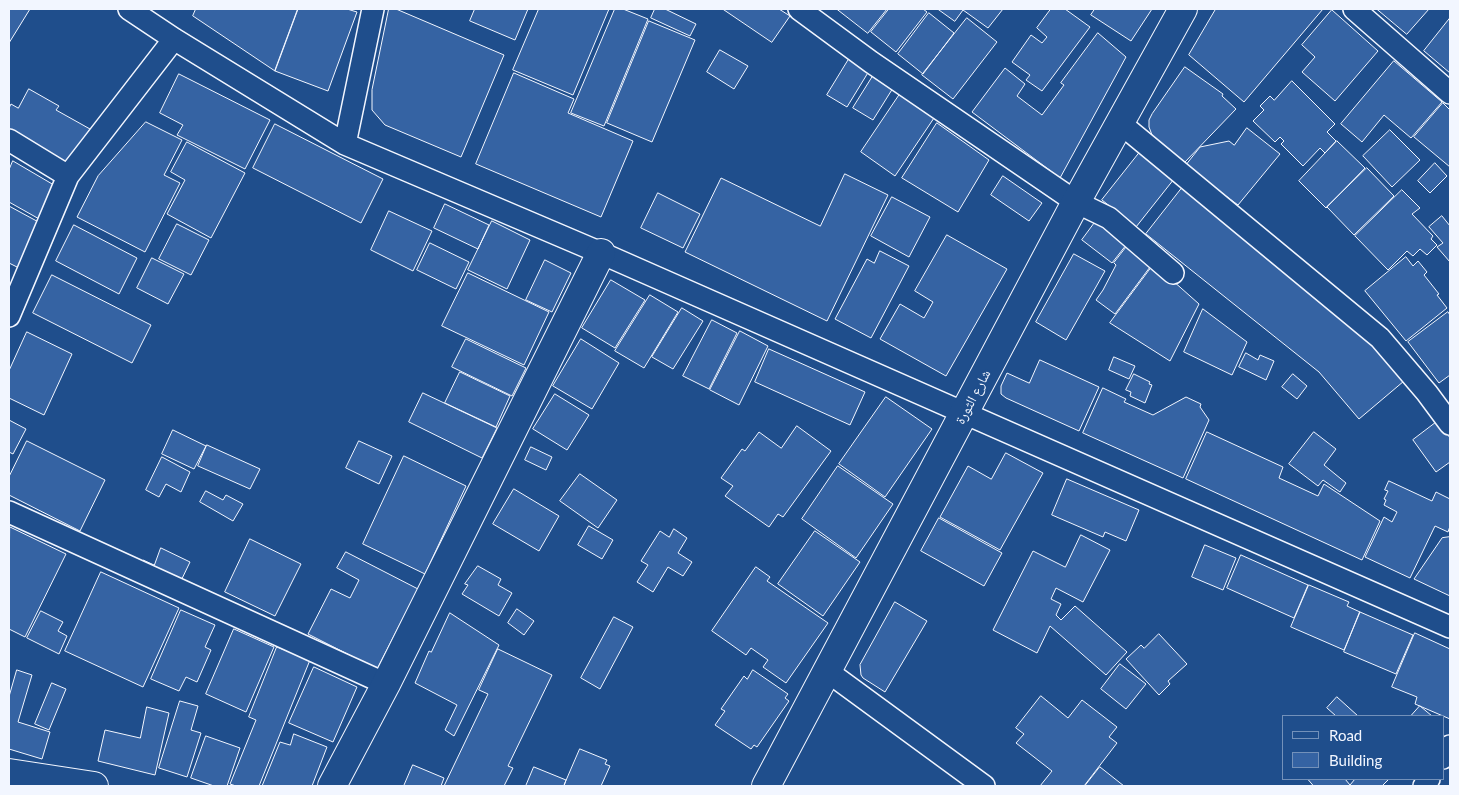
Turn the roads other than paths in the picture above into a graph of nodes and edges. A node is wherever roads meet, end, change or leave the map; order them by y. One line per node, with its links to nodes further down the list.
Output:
1 (130, 9): 6 (street)
2 (373, 9): 10 (street)
3 (799, 9): 12 (street)
4 (1183, 9): 8 (main road, شارع الثورة)
5 (1354, 9): 7 (street)
6 (174, 39): 10 (street); 11 (street)
7 (1450, 93)
8 (1120, 122): 12 (main road, شارع الثورة); 17 (street)
9 (9, 140): 11 (street)
10 (345, 144): 13 (street)
11 (68, 176): 15 (street)
12 (1076, 202): 14 (street); 16 (main road, شارع الثورة)
13 (601, 253): 16 (street); 21 (main road)
14 (1173, 273)
15 (9, 316)
16 (965, 413): 19 (street); 20 (main road, شارع الثورة)
17 (1450, 424)
18 (9, 512): 21 (street)
19 (1450, 627)
20 (827, 671): 25 (main road, شارع الثورة); 26 (street)
21 (386, 684): 24 (main road)
22 (9, 773): 23 (main road)
23 (94, 786)
24 (332, 786)
25 (766, 786)
26 (984, 786)

